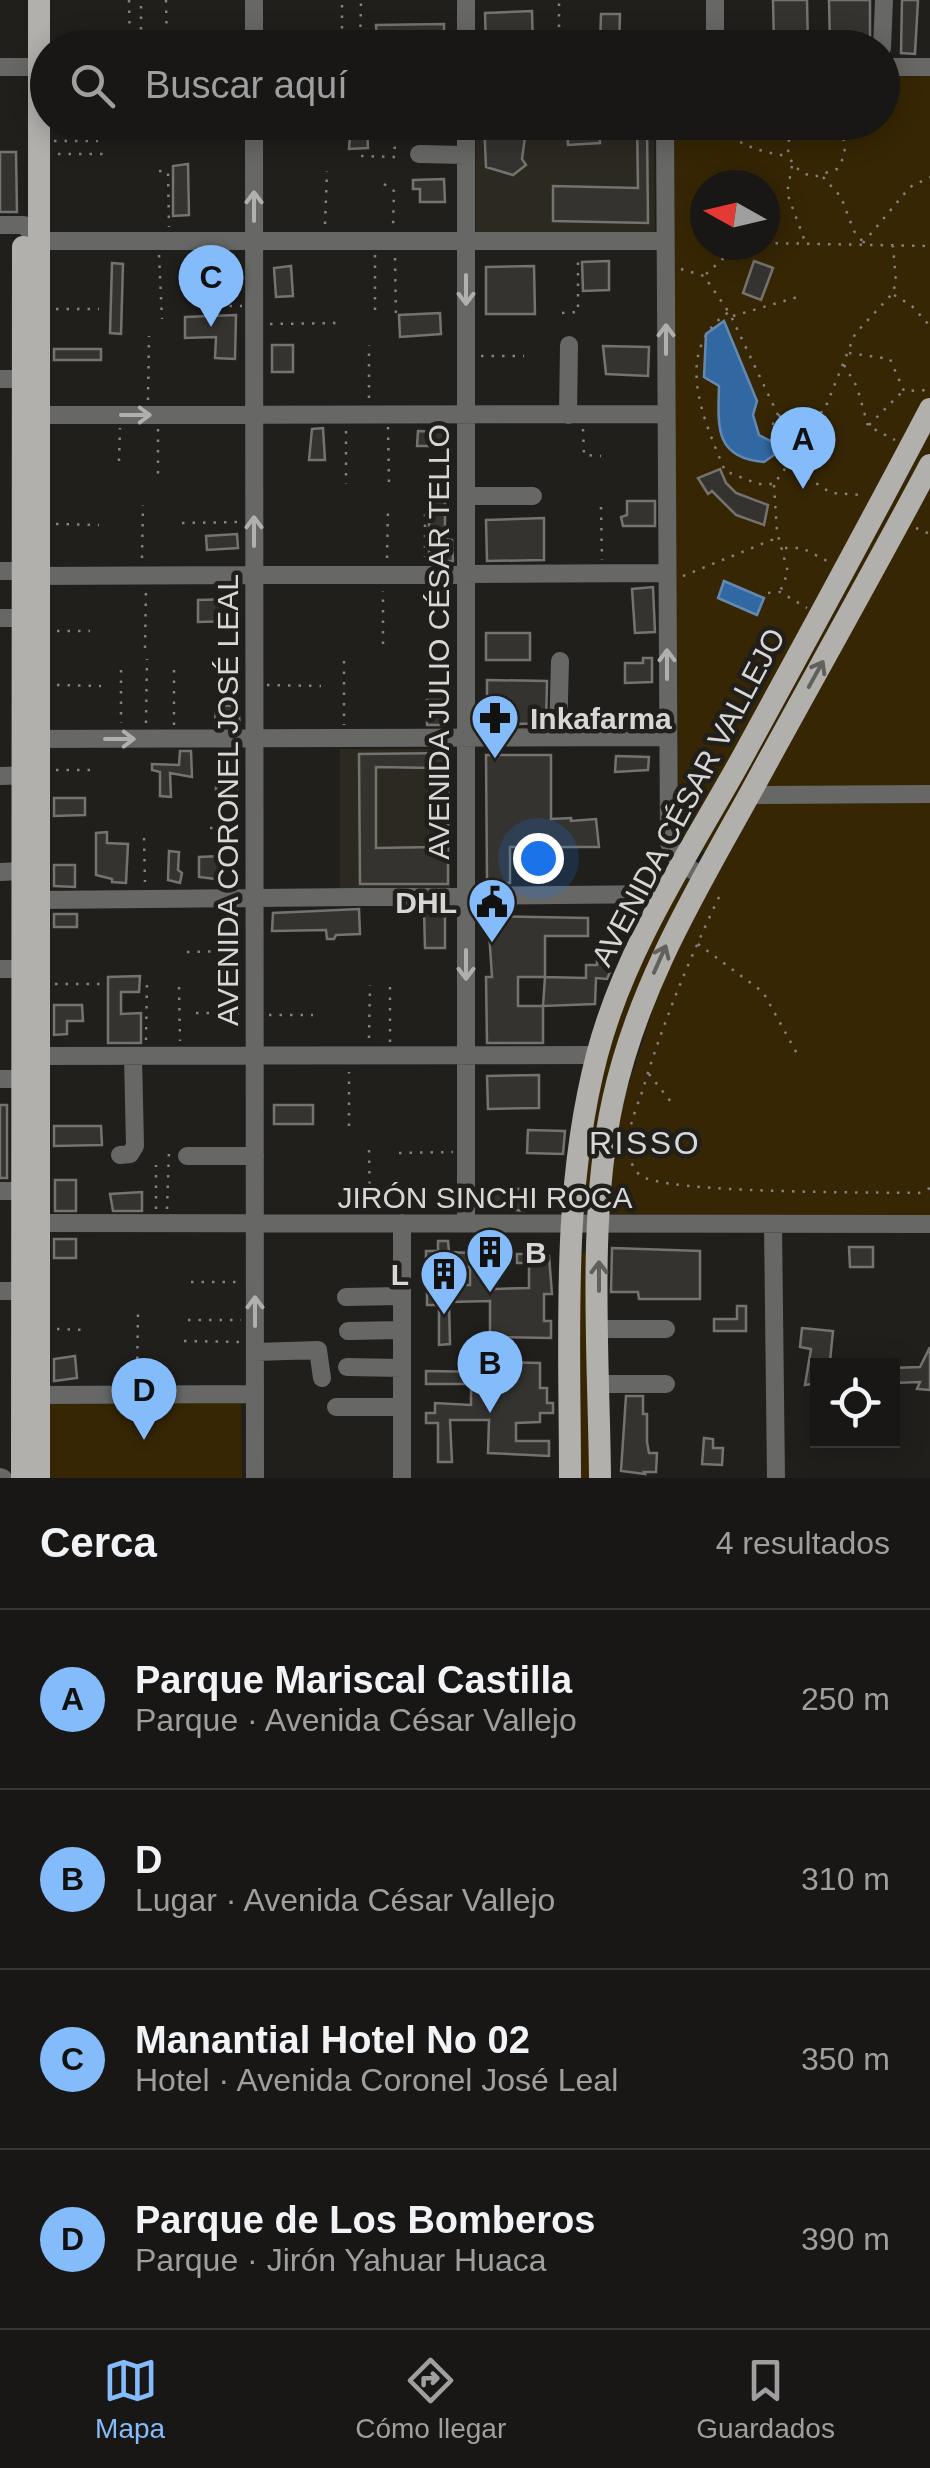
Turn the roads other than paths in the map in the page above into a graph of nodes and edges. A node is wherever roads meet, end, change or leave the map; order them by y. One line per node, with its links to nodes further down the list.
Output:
1 (25, 0): 7 (main road)
2 (39, 0): 8 (main road)
3 (254, 0): 9 (street)
4 (466, 0): 10 (street)
5 (714, 0): 11 (street)
6 (884, 0): 12 (street)
7 (30, 30)
8 (38, 30)
9 (254, 30)
10 (466, 30)
11 (714, 30)
12 (883, 30)
13 (900, 66): 14 (street)
14 (930, 66)
15 (0, 67): 16 (street)
16 (30, 67)
17 (30, 138): 24 (main road)
18 (39, 140): 24 (main road)
19 (254, 140): 25 (street, AVENIDA CORONEL JOSÉ LEAL, one-way to 19)
20 (466, 140): 23 (street, AVENIDA JULIO CÉSAR TELLO)
21 (665, 140): 27 (street)
22 (419, 154): 23 (street)
23 (466, 155): 26 (street, AVENIDA JULIO CÉSAR TELLO)
24 (21, 230): 25 (street); 29 (main road); 33 (main road)
25 (254, 241): 26 (street); 34 (street, AVENIDA CORONEL JOSÉ LEAL)
26 (466, 241): 27 (street); 35 (street, AVENIDA JULIO CÉSAR TELLO, one-way to 35)
27 (665, 241): 32 (street, one-way to 27)
28 (568, 345): 31 (street)
29 (11, 379): 43 (main road)
30 (930, 409): 39 (main road, AVENIDA CÉSAR VALLEJO)
31 (576, 414): 32 (street); 35 (street)
32 (666, 414): 46 (street)
33 (39, 415): 34 (street, one-way to 34); 43 (main road)
34 (254, 415): 35 (street); 44 (street, AVENIDA CORONEL JOSÉ LEAL, one-way to 34)
35 (466, 415): 37 (street, AVENIDA JULIO CÉSAR TELLO)
36 (930, 465): 40 (main road, AVENIDA CÉSAR VALLEJO)
37 (466, 496): 38 (street); 45 (street, AVENIDA JULIO CÉSAR TELLO)
38 (533, 496)
39 (884, 497): 40 (main road); 41 (main road, AVENIDA CÉSAR VALLEJO)
40 (904, 513): 42 (main road, AVENIDA CÉSAR VALLEJO)
41 (864, 534): 42 (main road); 57 (main road, AVENIDA CÉSAR VALLEJO)
42 (886, 547): 56 (main road, AVENIDA CÉSAR VALLEJO, one-way to 42)
43 (21, 573): 44 (street); 47 (main road)
44 (254, 574): 45 (street); 51 (street, AVENIDA CORONEL JOSÉ LEAL)
45 (466, 574): 46 (street); 52 (street, AVENIDA JULIO CÉSAR TELLO)
46 (666, 578): 50 (street, one-way to 46)
47 (25, 621): 53 (main road); 53 (main road)
48 (560, 661): 49 (street)
49 (558, 737): 50 (street); 52 (street)
50 (668, 737): 57 (street)
51 (254, 738): 52 (street); 53 (street, one-way to 51); 62 (street, AVENIDA CORONEL JOSÉ LEAL)
52 (466, 738): 61 (street, AVENIDA JULIO CÉSAR TELLO)
53 (31, 739): 54 (main road)
54 (25, 774): 58 (main road); 63 (main road)
55 (930, 794): 56 (street)
56 (749, 795): 59 (main road, AVENIDA CÉSAR VALLEJO)
57 (680, 864): 59 (street); 60 (main road, AVENIDA CÉSAR VALLEJO)
58 (11, 872): 64 (main road)
59 (702, 875): 81 (main road, AVENIDA CÉSAR VALLEJO, one-way to 59)
60 (666, 894): 61 (street); 65 (main road, AVENIDA CÉSAR VALLEJO)
61 (466, 896): 62 (street); 69 (street, AVENIDA JULIO CÉSAR TELLO, one-way to 69)
62 (254, 898): 63 (street); 68 (street, AVENIDA CORONEL JOSÉ LEAL)
63 (39, 900): 64 (main road)
64 (21, 974): 66 (main road); 70 (main road)
65 (597, 1055): 69 (street); 76 (main road, AVENIDA CÉSAR VALLEJO)
66 (40, 1056): 67 (street); 77 (main road)
67 (140, 1056): 68 (street); 72 (street)
68 (254, 1056): 69 (street); 73 (street, AVENIDA CORONEL JOSÉ LEAL)
69 (466, 1056): 75 (street, AVENIDA JULIO CÉSAR TELLO)
70 (11, 1079): 74 (main road)
71 (178, 1154): 73 (street)
72 (120, 1155)
73 (254, 1156): 79 (street, AVENIDA CORONEL JOSÉ LEAL)
74 (11, 1191): 83 (main road)
75 (466, 1222): 76 (street, JIRÓN SINCHI ROCA); 78 (street, JIRÓN SINCHI ROCA)
76 (570, 1222): 81 (street, JIRÓN SINCHI ROCA); 104 (main road, AVENIDA CÉSAR VALLEJO)
77 (40, 1223): 79 (street, JIRÓN SINCHI ROCA); 97 (main road)
78 (402, 1223): 79 (street, JIRÓN SINCHI ROCA); 84 (street)
79 (255, 1224): 90 (street, AVENIDA CORONEL JOSÉ LEAL, one-way to 79)
80 (930, 1224): 82 (street, JIRÓN SINCHI ROCA)
81 (599, 1225): 82 (street, JIRÓN SINCHI ROCA); 87 (main road, AVENIDA CÉSAR VALLEJO, one-way to 81)
82 (773, 1225): 106 (street)
83 (11, 1291): 100 (main road)
84 (402, 1296): 85 (street); 86 (street)
85 (346, 1297)
86 (402, 1330): 89 (street); 92 (street)
87 (599, 1330): 88 (street); 94 (main road, AVENIDA CÉSAR VALLEJO)
88 (666, 1330)
89 (348, 1331)
90 (255, 1347): 93 (street); 96 (street, AVENIDA CORONEL JOSÉ LEAL)
91 (347, 1368): 92 (street)
92 (402, 1368): 98 (street)
93 (322, 1378)
94 (598, 1384): 95 (street); 105 (main road, AVENIDA CÉSAR VALLEJO)
95 (666, 1384)
96 (255, 1394): 97 (street); 102 (street, AVENIDA CORONEL JOSÉ LEAL)
97 (40, 1395): 101 (main road)
98 (402, 1406): 99 (street); 103 (street)
99 (336, 1408)
100 (22, 1478)
101 (39, 1478)
102 (255, 1478)
103 (402, 1478)
104 (570, 1478)
105 (600, 1478)
106 (776, 1478)

